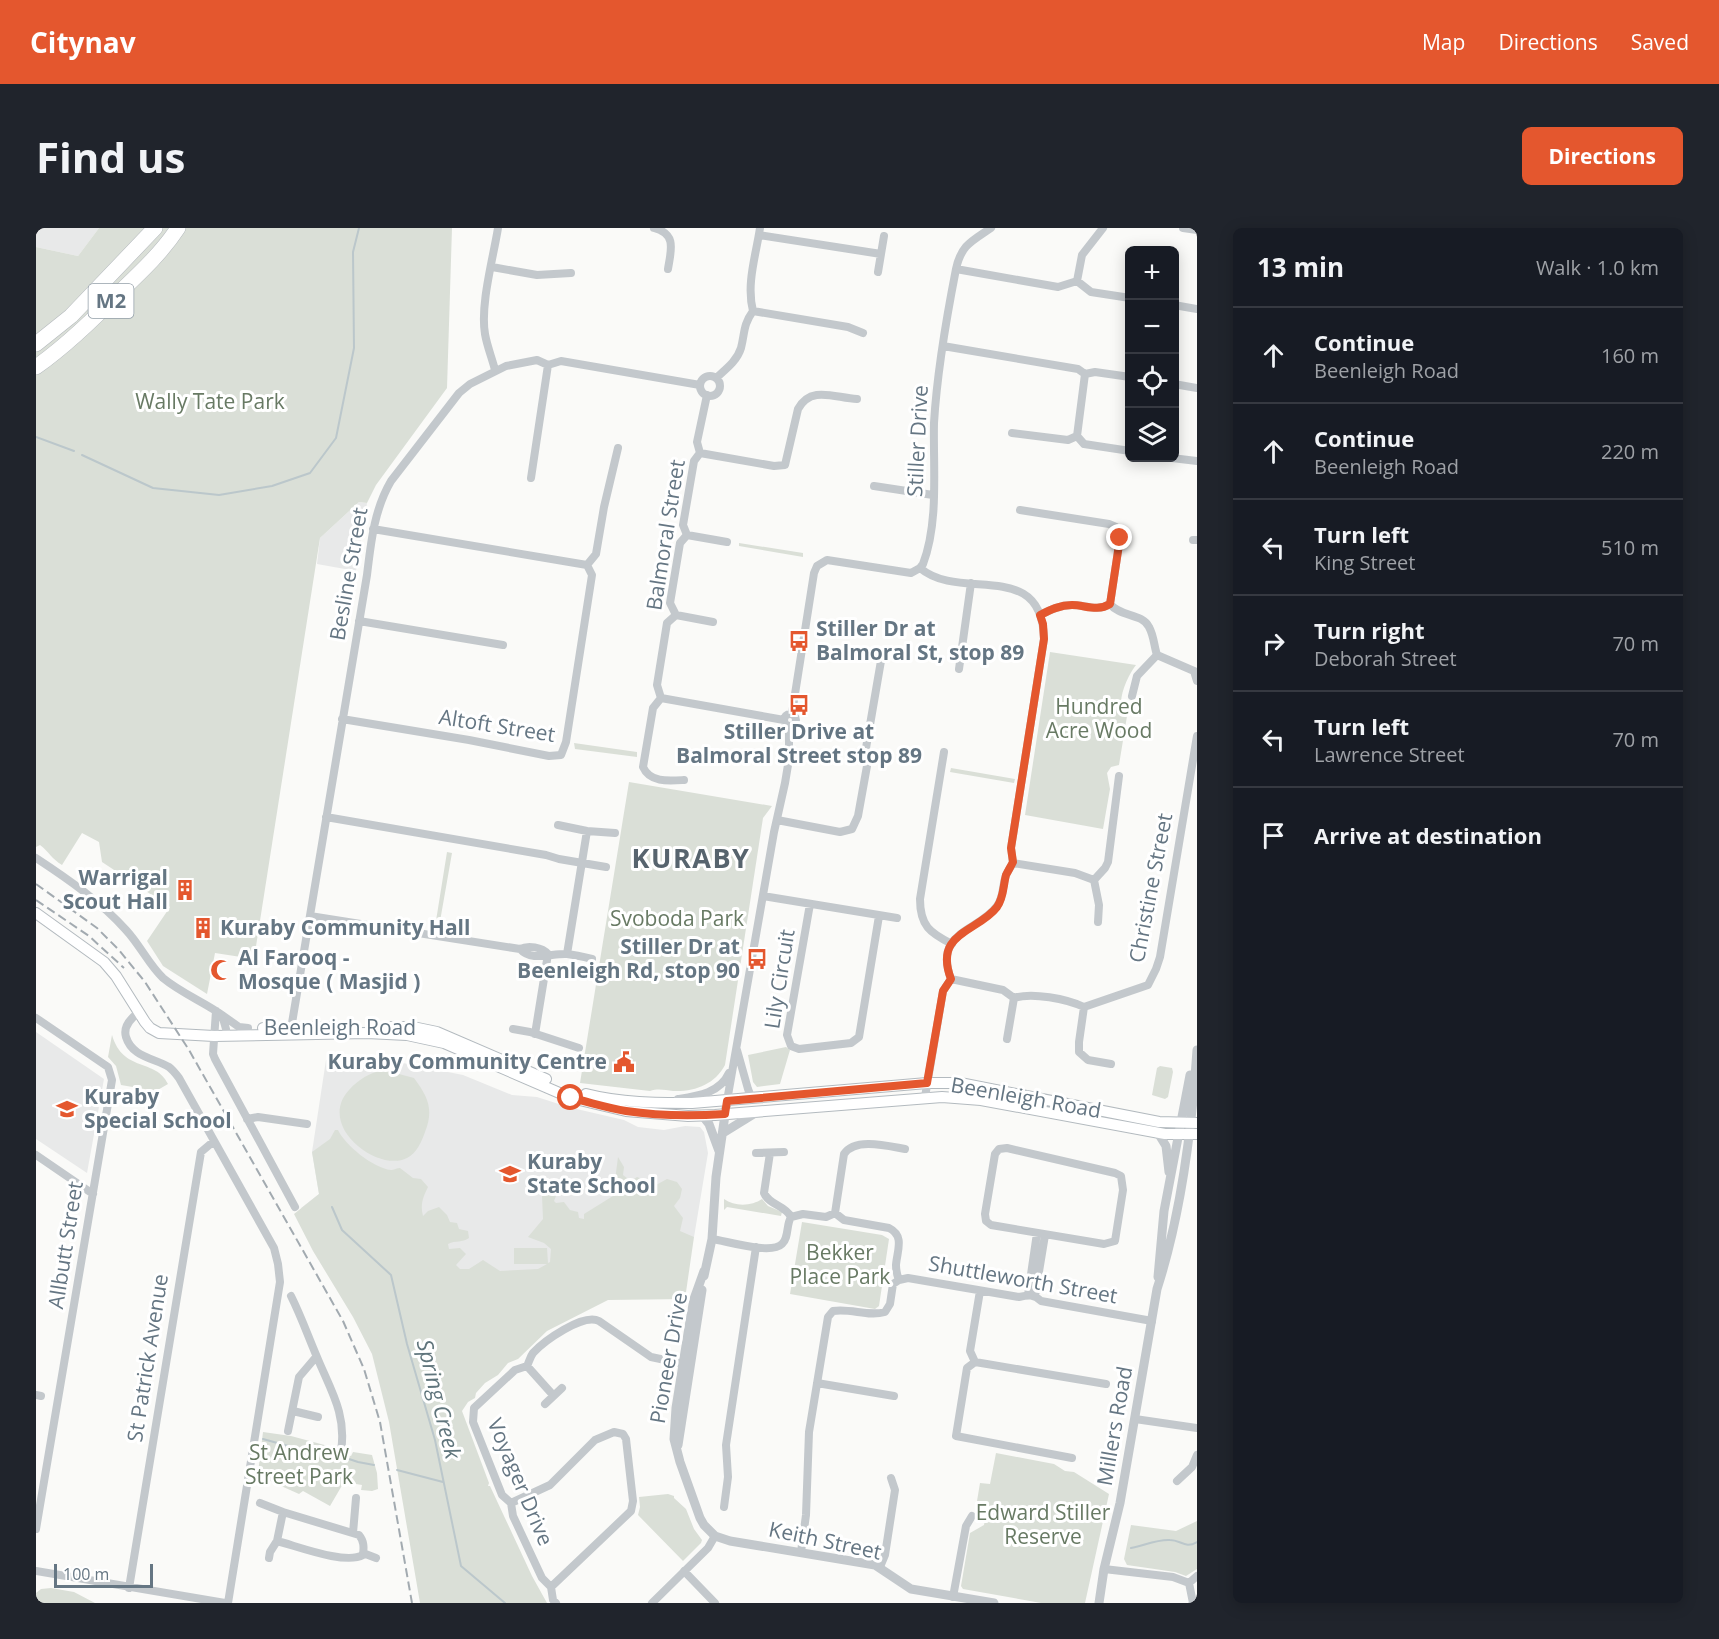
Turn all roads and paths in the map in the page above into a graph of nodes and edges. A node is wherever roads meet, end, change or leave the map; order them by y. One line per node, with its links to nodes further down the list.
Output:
1 (155, 228): 23 (highway, M2)
2 (178, 228): 26 (highway, M2)
3 (498, 228): 12 (street)
4 (654, 228): 13 (street)
5 (991, 228): 14 (street, Stiller Drive)
6 (1103, 228): 17 (street)
7 (1183, 228): 8 (street)
8 (1197, 230)
9 (760, 232): 11 (street); 21 (street)
10 (884, 236): 11 (street)
11 (881, 254): 15 (street)
12 (492, 267): 16 (street); 27 (street)
13 (668, 269)
14 (956, 269): 17 (street); 24 (street, Stiller Drive)
15 (878, 272)
16 (571, 273)
17 (1077, 281): 18 (street)
18 (1125, 297)
19 (1179, 306): 20 (street)
20 (1197, 309)
21 (753, 311): 22 (street); 30 (street)
22 (863, 333)
23 (36, 344)
24 (943, 346): 28 (street); 45 (street, Stiller Drive)
25 (548, 365): 27 (street, Besline Street); 31 (street, Besline Street); 43 (street)
26 (36, 367)
27 (495, 370): 47 (street, Besline Street)
28 (1085, 374): 29 (street); 37 (street)
29 (1125, 376)
30 (716, 378): 31 (street); 34 (street)
31 (700, 385): 34 (street)
32 (1179, 385): 33 (street)
33 (1197, 388)
34 (706, 395): 40 (street, Balmoral Street)
35 (857, 399): 40 (street)
36 (1012, 433): 37 (street)
37 (1077, 436): 39 (street)
38 (618, 448): 50 (street)
39 (1125, 450)
40 (700, 453): 48 (street, Balmoral Street)
41 (1179, 459): 42 (street)
42 (1197, 461)
43 (531, 478)
44 (874, 486): 45 (street)
45 (933, 495): 51 (street, Stiller Drive)
46 (1020, 510): 53 (street)
47 (373, 529): 50 (street); 56 (street, Besline Street)
48 (687, 535): 49 (street); 54 (street, Balmoral Street)
49 (727, 542)
50 (587, 565): 66 (street, Altoft Street)
51 (920, 568): 52 (street); 67 (street)
52 (971, 583): 55 (street); 61 (street)
53 (1110, 604): 55 (street); 60 (street)
54 (676, 615): 57 (street); 65 (street, Balmoral Street)
55 (1040, 615): 78 (street)
56 (359, 621): 58 (street); 66 (street, Besline Street)
57 (713, 622)
58 (503, 645)
59 (882, 655): 73 (street)
60 (1157, 655): 62 (street); 64 (street)
61 (959, 669)
62 (1196, 669): 63 (street)
63 (1197, 681)
64 (1132, 696)
65 (661, 698): 67 (street); 71 (street)
66 (342, 719): 72 (street, Besline Street)
67 (787, 723): 73 (street)
68 (1197, 736): 95 (street, Christine Street)
69 (944, 752): 89 (street)
70 (1119, 776): 81 (street)
71 (684, 780)
72 (326, 817): 79 (street); 85 (street, Besline Street)
73 (777, 820): 82 (street)
74 (558, 825): 75 (street)
75 (587, 831): 76 (street); 79 (street)
76 (615, 833)
77 (36, 858): 97 (street)
78 (1013, 862): 81 (street); 89 (street)
79 (582, 863): 80 (street); 91 (street)
80 (606, 867)
81 (1094, 879): 88 (street)
82 (763, 896): 83 (street, Lily Circuit); 108 (street)
83 (810, 904): 86 (street, Lily Circuit); 86 (street, Lily Circuit)
84 (36, 913): 96 (main road, Beenleigh Road)
85 (310, 916): 90 (street); 101 (street, Besline Street)
86 (879, 916): 87 (street, Lily Circuit)
87 (897, 918)
88 (1098, 922)
89 (952, 944): 93 (street)
90 (548, 954): 91 (street); 103 (street)
91 (567, 954): 92 (street)
92 (592, 959)
93 (951, 979): 94 (street); 110 (street)
94 (1014, 998): 95 (street); 104 (street)
95 (1084, 1008): 109 (street)
96 (138, 1013): 102 (main road, Beenleigh Road); 123 (street)
97 (219, 1013): 99 (street); 102 (street)
98 (36, 1018): 131 (street, Allbutt Street)
99 (248, 1028): 101 (main road, Beenleigh Road); 102 (main road, Beenleigh Road)
100 (513, 1029): 103 (street)
101 (293, 1031): 102 (main road, Beenleigh Road); 114 (main road, Beenleigh Road); 117 (main road, Beenleigh Road)
102 (218, 1032): 118 (street)
103 (535, 1034): 106 (street)
104 (1007, 1039)
105 (1197, 1044): 120 (street, Millers Road)
106 (579, 1048)
107 (1197, 1050): 120 (street, Millers Road)
108 (736, 1053): 112 (street); 113 (street); 114 (street)
109 (1111, 1064)
110 (927, 1083): 111 (street); 112 (main road, Beenleigh Road); 120 (main road, Beenleigh Road)
111 (925, 1097): 115 (main road, Beenleigh Road); 122 (main road, Beenleigh Road)
112 (752, 1098): 113 (main road, Beenleigh Road)
113 (727, 1101): 114 (main road, Beenleigh Road); 116 (street, Pioneer Drive)
114 (656, 1103)
115 (759, 1111): 116 (main road, Beenleigh Road); 121 (street)
116 (725, 1114): 117 (main road, Beenleigh Road); 121 (street, Pioneer Drive)
117 (702, 1115): 128 (street)
118 (247, 1119): 119 (street); 132 (street)
119 (307, 1125)
120 (1189, 1129): 122 (main road, Beenleigh Road); 130 (street, Millers Road); 140 (street, Millers Road)
121 (723, 1133): 128 (street, Pioneer Drive)
122 (1158, 1133): 130 (street)
123 (214, 1141): 188 (street, St Patrick Avenue); 190 (street)
124 (905, 1149): 133 (street)
125 (784, 1152): 127 (street)
126 (756, 1153): 127 (street)
127 (770, 1153): 134 (street)
128 (720, 1154): 136 (street, Pioneer Drive)
129 (36, 1155): 131 (street)
130 (1170, 1180): 140 (street, Millers Road)
131 (93, 1194): 166 (street, Allbutt Street)
132 (295, 1207)
133 (835, 1213): 134 (street); 139 (street)
134 (791, 1218): 137 (street)
135 (1041, 1234): 135 (street); 142 (street)
136 (712, 1239): 137 (street); 138 (street, Pioneer Drive)
137 (756, 1247): 170 (street)
138 (704, 1271): 147 (street, Pioneer Drive); 160 (street, Pioneer Drive)
139 (899, 1280): 141 (street, Shuttleworth Street); 149 (street, Shuttleworth Street)
140 (1157, 1289): 144 (street, Millers Road)
141 (980, 1291): 142 (street, Shuttleworth Street); 146 (street)
142 (1031, 1295): 144 (street, Shuttleworth Street)
143 (291, 1296): 145 (street)
144 (1152, 1321): 157 (street, Millers Road)
145 (316, 1357): 155 (street); 161 (street)
146 (975, 1362): 150 (street); 163 (street)
147 (684, 1364): 148 (street, Voyager Drive); 160 (street, Pioneer Drive)
148 (527, 1366): 152 (street); 169 (street, Voyager Drive)
149 (817, 1383): 153 (street); 177 (street, Shuttleworth Street)
150 (1106, 1384)
151 (562, 1388): 152 (street)
152 (553, 1395): 154 (street)
153 (894, 1396)
154 (545, 1404)
155 (293, 1411): 156 (street); 159 (street)
156 (318, 1417)
157 (1135, 1419): 158 (street); 182 (street, Millers Road)
158 (1197, 1428)
159 (288, 1431)
160 (677, 1450): 175 (street, Pioneer Drive)
161 (341, 1451)
162 (1197, 1455): 165 (street)
163 (1072, 1458)
164 (891, 1478): 181 (street)
165 (1177, 1481)
166 (40, 1487): 173 (street, Allbutt Street)
167 (356, 1498): 174 (street)
168 (260, 1503): 171 (street)
169 (511, 1503): 187 (street, Voyager Drive); 187 (street)
170 (724, 1507)
171 (283, 1512): 174 (street); 176 (street)
172 (972, 1516): 189 (street)
173 (36, 1529)
174 (353, 1533): 178 (street)
175 (716, 1536): 177 (street, Keith Street); 184 (street)
176 (277, 1541): 178 (street); 179 (street)
177 (801, 1552): 181 (street, Keith Street)
178 (363, 1553): 180 (street)
179 (269, 1558)
180 (376, 1558)
181 (880, 1567): 189 (street, Keith Street)
182 (1104, 1569): 186 (street); 195 (street, Millers Road)
183 (36, 1571): 188 (street)
184 (684, 1571): 192 (street); 193 (street)
185 (1197, 1576): 186 (street)
186 (1189, 1583): 196 (street)
187 (551, 1587): 191 (street, Voyager Drive)
188 (129, 1588): 190 (street)
189 (953, 1597): 194 (street, Keith Street)
190 (226, 1603)
191 (556, 1603)
192 (652, 1603)
193 (715, 1603)
194 (994, 1603)
195 (1099, 1603)
196 (1193, 1603)

